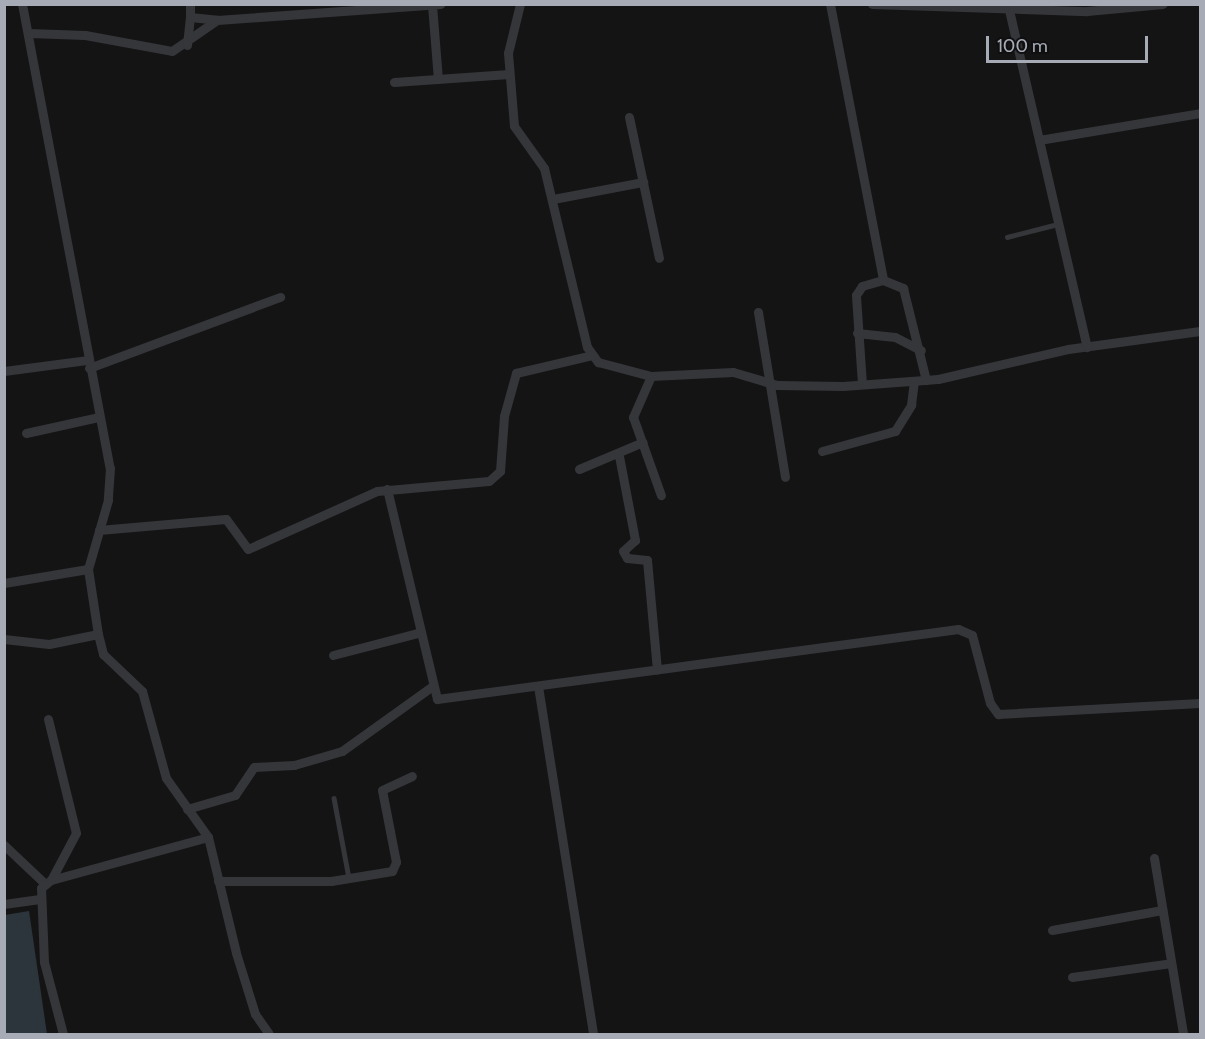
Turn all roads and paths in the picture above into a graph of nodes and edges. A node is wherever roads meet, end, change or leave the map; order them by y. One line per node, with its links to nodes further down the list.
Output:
1 (22, 4): 12 (street)
2 (190, 4): 10 (street)
3 (440, 4): 8 (street)
4 (520, 4): 14 (street)
5 (830, 4): 25 (street)
6 (872, 4): 9 (street)
7 (1163, 4): 9 (street)
8 (432, 5): 11 (street); 15 (street)
9 (1009, 10): 19 (street)
10 (190, 17): 11 (street); 13 (street)
11 (217, 20): 13 (street)
12 (29, 33): 13 (street); 33 (street)
13 (187, 45)
14 (509, 74): 15 (street); 21 (street)
15 (438, 79): 16 (street)
16 (394, 82)
17 (1200, 113): 19 (street)
18 (629, 117): 20 (street)
19 (1039, 140): 22 (street)
20 (643, 182): 21 (street); 24 (street)
21 (553, 199): 32 (street)
22 (1058, 224): 23 (lane); 30 (street)
23 (1007, 237)
24 (659, 258)
25 (883, 280): 29 (street); 31 (street)
26 (280, 297): 33 (street)
27 (758, 312): 38 (street)
28 (1200, 331): 30 (street)
29 (857, 333): 31 (street); 39 (street)
30 (1087, 347): 36 (street)
31 (921, 350): 36 (street)
32 (592, 355): 35 (street); 47 (street)
33 (88, 364): 34 (street); 40 (street)
34 (4, 371)
35 (651, 376): 38 (street); 42 (street)
36 (926, 380): 37 (street)
37 (914, 381): 39 (street); 43 (street)
38 (770, 382): 39 (street); 46 (street)
39 (862, 384)
40 (99, 417): 41 (street); 49 (street)
41 (26, 434)
42 (644, 442): 44 (street); 48 (street)
43 (822, 451)
44 (619, 456): 45 (street); 56 (street)
45 (579, 469)
46 (785, 477)
47 (387, 489): 49 (street); 52 (street)
48 (661, 495)
49 (99, 530): 50 (street)
50 (88, 569): 51 (street); 53 (street)
51 (4, 583)
52 (418, 633): 55 (street); 58 (street)
53 (98, 634): 54 (street); 63 (street)
54 (4, 639)
55 (333, 655)
56 (657, 670): 57 (street); 59 (street)
57 (538, 686): 58 (street); 78 (street)
58 (430, 687): 63 (street)
59 (1200, 703)
60 (48, 719): 69 (street)
61 (412, 776): 67 (street)
62 (334, 798): 67 (lane)
63 (187, 809): 64 (street)
64 (208, 837): 68 (street); 69 (street)
65 (4, 845): 69 (street)
66 (1154, 858): 72 (street)
67 (349, 878): 68 (street)
68 (218, 881): 77 (street)
69 (48, 882): 70 (street)
70 (40, 899): 71 (street); 76 (street)
71 (4, 904)
72 (1162, 910): 73 (street); 74 (street)
73 (1052, 930)
74 (1171, 963): 75 (street); 79 (street)
75 (1072, 977)
76 (63, 1035)
77 (269, 1035)
78 (593, 1035)
79 (1183, 1035)

